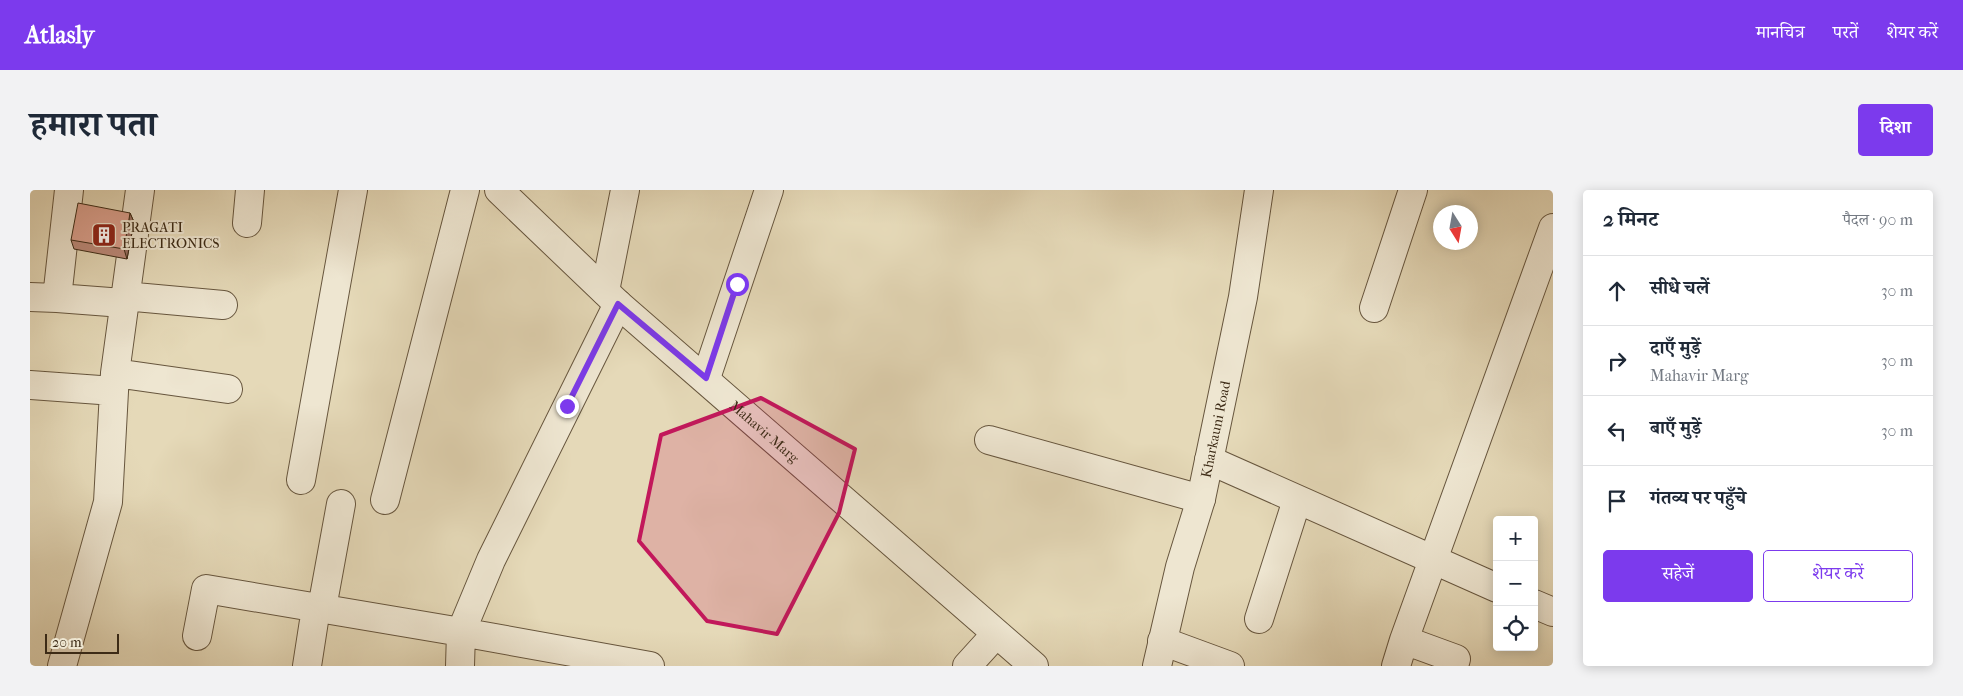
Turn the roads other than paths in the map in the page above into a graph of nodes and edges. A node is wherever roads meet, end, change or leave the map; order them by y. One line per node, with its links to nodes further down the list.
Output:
1 (69, 190): 15 (street)
2 (140, 190): 16 (street)
3 (250, 190): 11 (street)
4 (353, 190): 25 (street)
5 (465, 190): 27 (street)
6 (499, 190): 14 (street, Mahavir Marg)
7 (625, 190): 14 (street)
8 (769, 190): 19 (street)
9 (1259, 190): 24 (street, Kharkauni Road)
10 (1413, 190): 18 (street)
11 (247, 223)
12 (1553, 228): 30 (street)
13 (30, 297): 15 (street)
14 (611, 297): 19 (street, Mahavir Marg); 36 (street)
15 (57, 298): 16 (street)
16 (124, 300): 17 (street); 20 (street)
17 (223, 305)
18 (1374, 308)
19 (706, 378): 37 (street, Mahavir Marg)
20 (114, 382): 21 (street); 22 (street); 41 (street)
21 (30, 385)
22 (228, 389)
23 (989, 440): 26 (street)
24 (1209, 460): 26 (street, Kharkauni Road); 28 (street)
25 (301, 480)
26 (1201, 499): 40 (street, Kharkauni Road)
27 (385, 500)
28 (1297, 500): 30 (street); 35 (street)
29 (341, 504): 33 (street)
30 (1434, 561): 31 (street); 39 (street)
31 (1493, 586)
32 (1538, 606): 34 (street)
33 (319, 608): 36 (street); 38 (street); 42 (street)
34 (1553, 612)
35 (1259, 619)
36 (461, 632): 43 (street); 44 (street)
37 (996, 634): 45 (street); 46 (street, Mahavir Marg)
38 (197, 636)
39 (1404, 640): 48 (street); 49 (street)
40 (1160, 653): 47 (street)
41 (62, 666)
42 (307, 666)
43 (460, 666)
44 (650, 666)
45 (967, 666)
46 (1034, 666)
47 (1230, 666)
48 (1396, 666)
49 (1454, 666)

